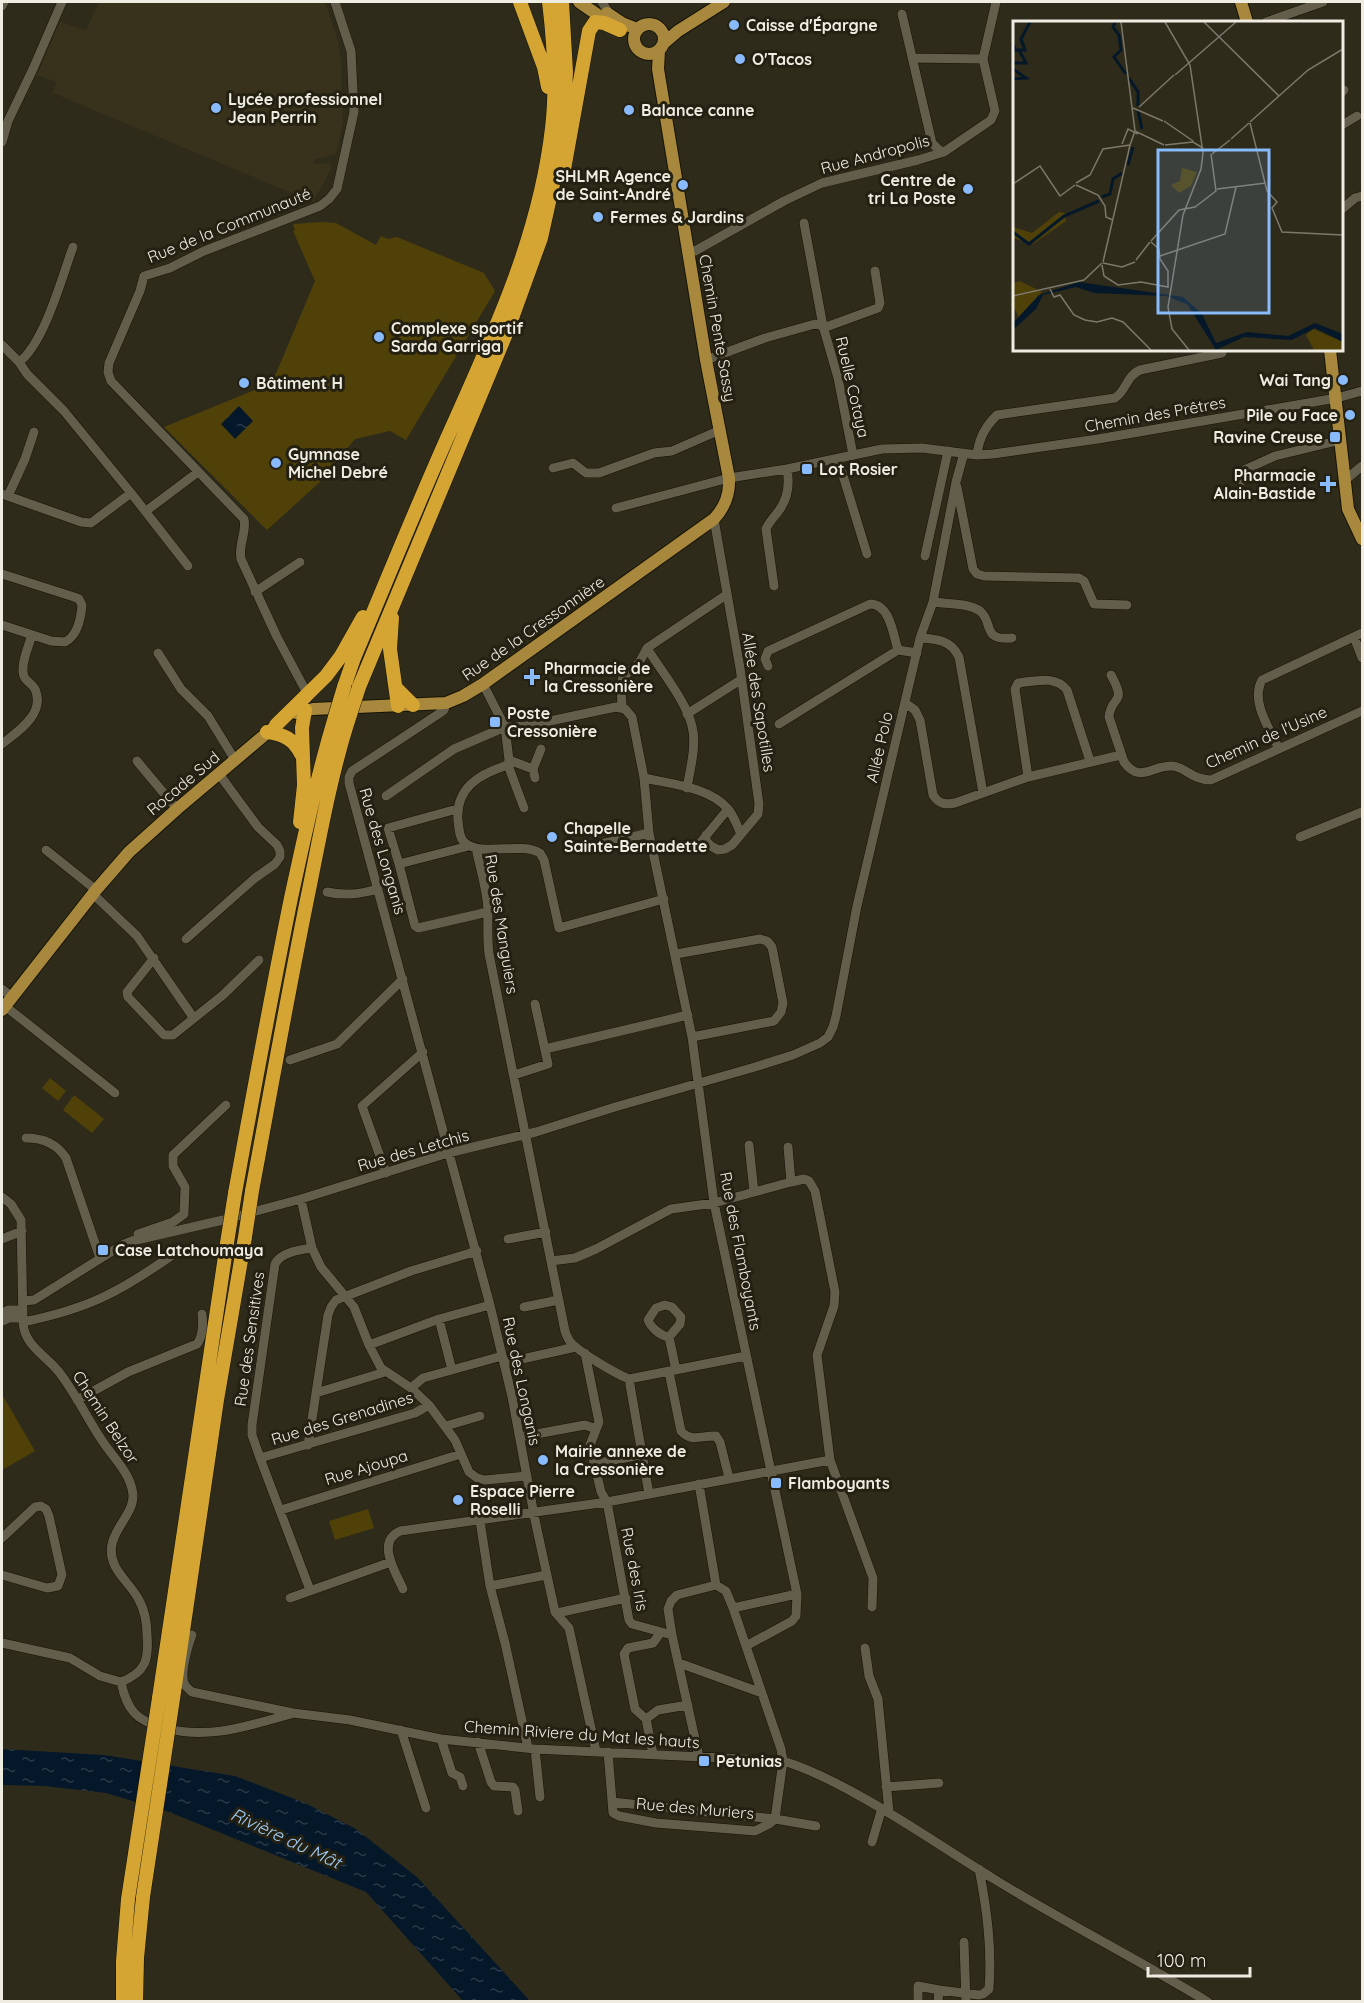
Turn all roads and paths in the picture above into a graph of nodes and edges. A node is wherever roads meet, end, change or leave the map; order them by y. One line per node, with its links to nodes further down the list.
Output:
1 (4, 2): 12 (street)
2 (62, 2): 26 (street)
3 (335, 2): 54 (street, Rue de la Communauté)
4 (520, 2): 23 (highway)
5 (579, 2): 18 (main road)
6 (591, 2): 15 (main road)
7 (602, 2): 15 (street)
8 (724, 2): 20 (main road)
9 (996, 2): 22 (street, Rue Andropolis)
10 (1241, 2): 16 (main road)
11 (1323, 2): 17 (street)
12 (2, 6)
13 (556, 6): 23 (highway); 35 (highway)
14 (902, 14): 21 (street)
15 (610, 15): 19 (main road)
16 (1247, 21)
17 (1269, 21)
18 (620, 30): 19 (main road); 35 (highway)
19 (635, 35): 20 (main road); 20 (main road)
20 (658, 45): 32 (main road, Chemin Pente Sassy)
21 (913, 58): 22 (street); 27 (street)
22 (983, 59): 27 (street, Rue Andropolis)
23 (553, 110): 64 (highway)
24 (1357, 116): 25 (street)
25 (1343, 124)
26 (2, 142)
27 (944, 152): 32 (street, Rue Andropolis)
28 (1362, 196): 29 (street)
29 (1343, 207)
30 (804, 223): 34 (street, Ruelle Cotaya)
31 (73, 247): 40 (street)
32 (688, 250): 39 (main road, Chemin Pente Sassy)
33 (875, 271): 34 (street)
34 (823, 326): 39 (street); 49 (street, Ruelle Cotaya)
35 (508, 329): 74 (highway)
36 (2, 345): 40 (street)
37 (1330, 351): 42 (main road)
38 (1222, 353): 48 (street, Chemin des Prêtres)
39 (706, 360): 43 (main road, Chemin Pente Sassy)
40 (19, 362): 59 (street)
41 (1362, 391): 42 (street, Chemin des Prêtres)
42 (1336, 398): 45 (main road); 48 (street, Chemin des Prêtres)
43 (720, 430): 52 (street); 55 (main road, Chemin Pente Sassy)
44 (34, 432): 60 (street)
45 (1341, 440): 56 (street); 57 (main road)
46 (948, 451): 47 (street, Chemin des Prêtres); 49 (street, Chemin des Prêtres); 67 (street)
47 (964, 453): 48 (street, Chemin des Prêtres); 58 (street, Allée Polo)
48 (977, 454)
49 (853, 455): 50 (street, Chemin des Prêtres)
50 (838, 459): 53 (street, Chemin des Prêtres); 66 (street)
51 (1362, 466): 57 (street)
52 (554, 468)
53 (787, 469): 55 (street, Chemin des Prêtres); 71 (street)
54 (198, 472): 62 (street); 72 (street, Rue de la Communauté)
55 (729, 478): 61 (street); 63 (main road, Rue de la Cressonnière)
56 (1242, 481)
57 (1344, 481): 65 (main road)
58 (956, 482): 75 (street, Allée Polo); 76 (street)
59 (131, 493): 60 (street); 62 (street)
60 (5, 495)
61 (616, 508)
62 (146, 511): 69 (street)
63 (714, 519): 73 (street, Allée des Sapotilles); 90 (main road, Rue de la Cressonnière)
64 (410, 527): 91 (highway); 99 (highway, bridge)
65 (1362, 539)
66 (867, 554)
67 (925, 556)
68 (300, 562): 72 (street)
69 (188, 566)
70 (2, 574): 78 (street)
71 (774, 586)
72 (255, 592): 91 (street, Rue de la Communauté)
73 (726, 595): 82 (street); 89 (street, Allée des Sapotilles)
74 (394, 601): 94 (highway); 99 (highway, bridge)
75 (933, 602): 80 (street, Allée Polo); 81 (street)
76 (1127, 605)
77 (2, 625): 78 (street)
78 (32, 635): 103 (street)
79 (1358, 635): 86 (street); 105 (street)
80 (920, 638): 85 (street, Allée Polo); 116 (street)
81 (1012, 638)
82 (647, 648): 95 (street); 98 (street)
83 (898, 650): 85 (street); 87 (street); 100 (street)
84 (158, 653): 108 (street)
85 (916, 653): 93 (street, Allée Polo)
86 (1362, 658)
87 (768, 666)
88 (1111, 675): 106 (street)
89 (742, 679): 98 (street); 124 (street, Allée des Sapotilles)
90 (483, 684): 92 (main road, Rue de la Cressonnière); 101 (street)
91 (308, 695): 96 (street); 102 (highway)
92 (446, 703): 94 (main road, Rue de la Cressonnière); 130 (street, Rue des Longanis)
93 (905, 703): 116 (street); 147 (street, Allée Polo)
94 (406, 705): 96 (main road, Rue de la Cressonnière)
95 (622, 708): 101 (street); 114 (street, Rue des Flamboyants)
96 (305, 710): 102 (main road, Rocade Sud); 107 (highway)
97 (1362, 711): 105 (street, Chemin de l'Usine)
98 (687, 714): 115 (street)
99 (341, 719): 140 (highway); 269 (highway, bridge)
100 (779, 724)
101 (505, 727): 111 (street); 117 (street)
102 (272, 729): 107 (highway); 108 (main road, Rocade Sud)
103 (2, 744)
104 (541, 749): 111 (street)
105 (1279, 749): 106 (street, Chemin de l'Usine)
106 (1121, 754): 110 (street)
107 (302, 755): 140 (highway)
108 (235, 760): 112 (main road, Rocade Sud)
109 (137, 761): 119 (street)
110 (1090, 761): 113 (street); 113 (street)
111 (508, 763): 118 (street); 120 (street)
112 (219, 774): 119 (main road, Rocade Sud); 135 (street)
113 (1029, 777): 116 (street)
114 (644, 778): 115 (street); 123 (street, Rue des Flamboyants)
115 (687, 788): 121 (street)
116 (983, 793)
117 (386, 796)
118 (524, 808)
119 (177, 809): 131 (main road, Rocade Sud)
120 (457, 809): 127 (street, Rue des Manguiers); 129 (street)
121 (728, 809): 124 (street); 124 (street, Allée des Sapotilles)
122 (1362, 812): 125 (street)
123 (649, 833): 126 (street); 133 (street, Rue des Flamboyants)
124 (741, 834)
125 (1299, 837)
126 (601, 844)
127 (472, 847): 129 (street); 133 (street); 134 (street, Rue des Manguiers)
128 (46, 850): 131 (street)
129 (399, 864): 134 (street)
130 (378, 889): 132 (street); 139 (street, Rue des Longanis)
131 (94, 892): 137 (street); 143 (main road, Rocade Sud)
132 (327, 892)
133 (664, 899): 136 (street, Rue des Flamboyants)
134 (488, 912): 151 (street, Rue des Manguiers)
135 (186, 939)
136 (676, 954): 144 (street, Rue des Flamboyants); 146 (street)
137 (153, 958): 145 (street); 145 (street)
138 (259, 960): 145 (street)
139 (403, 978): 149 (street, Rue des Longanis); 150 (street)
140 (273, 985): 268 (highway, bridge)
141 (2, 989): 143 (street)
142 (535, 1004): 148 (street)
143 (6, 1005): 153 (street)
144 (688, 1015): 146 (street, Rue des Flamboyants); 148 (street)
145 (193, 1017)
146 (692, 1036): 152 (street, Rue des Flamboyants)
147 (820, 1043): 152 (street, Rue des Letchis)
148 (545, 1049): 151 (street)
149 (423, 1052): 159 (street, Rue des Longanis); 160 (street)
150 (290, 1060)
151 (514, 1075): 155 (street, Rue des Manguiers)
152 (699, 1084): 155 (street, Rue des Letchis); 165 (street, Rue des Flamboyants)
153 (115, 1093)
154 (226, 1105): 170 (street)
155 (526, 1135): 159 (street, Rue des Letchis); 167 (street, Rue des Manguiers)
156 (27, 1138): 174 (street)
157 (749, 1145): 162 (street)
158 (788, 1147): 161 (street)
159 (448, 1153): 160 (street, Rue des Letchis); 172 (street, Rue des Longanis)
160 (386, 1173): 164 (street, Rue des Letchis)
161 (791, 1182): 162 (street); 207 (street)
162 (754, 1192): 165 (street)
163 (2, 1197): 166 (street, Chemin Belzor)
164 (301, 1199): 170 (street, Rue des Letchis); 171 (street)
165 (714, 1203): 175 (street); 189 (street, Rue des Flamboyants)
166 (22, 1231): 168 (street); 181 (street, Chemin Belzor)
167 (546, 1232): 169 (street); 175 (street, Rue des Manguiers)
168 (2, 1239)
169 (508, 1239)
170 (132, 1241): 174 (street, Rue des Letchis)
171 (312, 1248): 176 (street); 206 (street, Rue des Sensitives)
172 (477, 1251): 176 (street); 178 (street, Rue des Longanis)
173 (171, 1256): 181 (street)
174 (100, 1258): 181 (street, Rue des Letchis)
175 (551, 1261): 177 (street, Rue des Manguiers)
176 (346, 1296): 186 (street); 196 (street)
177 (559, 1300): 179 (street); 187 (street, Rue des Manguiers)
178 (490, 1305): 183 (street); 190 (street, Rue des Longanis)
179 (524, 1307)
180 (2, 1313): 181 (street)
181 (23, 1313): 184 (street); 197 (street, Chemin Belzor)
182 (201, 1314): 197 (street)
183 (439, 1319): 186 (street); 191 (street)
184 (2, 1321)
185 (669, 1337): 192 (street)
186 (369, 1345): 193 (street)
187 (576, 1347): 188 (street); 190 (street)
188 (585, 1353): 194 (street); 201 (street, Rue des Iris)
189 (746, 1356): 192 (street); 209 (street, Rue des Flamboyants)
190 (503, 1360): 191 (street); 202 (street, Rue des Longanis)
191 (452, 1370): 195 (street)
192 (673, 1371): 194 (street); 211 (street)
193 (386, 1372): 195 (street); 196 (street)
194 (628, 1379): 205 (street)
195 (411, 1388): 198 (street)
196 (316, 1393): 203 (street)
197 (77, 1400): 239 (street, Chemin Belzor)
198 (429, 1405): 200 (street); 203 (street, Rue des Grenadines)
199 (480, 1416): 200 (street)
200 (446, 1426): 204 (street)
201 (596, 1430): 202 (street); 208 (street, Rue des Iris)
202 (520, 1437): 210 (street, Rue des Longanis)
203 (308, 1445): 206 (street, Rue des Grenadines)
204 (461, 1454): 210 (street); 215 (street, Rue Ajoupa)
205 (641, 1455): 208 (street); 213 (street)
206 (260, 1458): 215 (street, Rue des Grenadines)
207 (830, 1460): 209 (street); 229 (street)
208 (593, 1464): 214 (street, Rue des Iris)
209 (771, 1470): 211 (street); 226 (street, Rue des Flamboyants)
210 (527, 1476): 216 (street, Rue des Longanis)
211 (729, 1478): 212 (street)
212 (699, 1484): 213 (street); 222 (street)
213 (649, 1494): 214 (street)
214 (607, 1502): 216 (street); 228 (street, Rue des Iris)
215 (280, 1510): 225 (street, Rue des Grenadines)
216 (534, 1512): 217 (street); 221 (street, Rue des Longanis)
217 (480, 1521): 219 (street); 223 (street)
218 (2, 1538): 220 (street)
219 (391, 1562): 224 (street); 225 (street)
220 (2, 1575)
221 (546, 1575): 223 (street); 231 (street, Rue des Longanis)
222 (716, 1585): 230 (street); 234 (street)
223 (489, 1586): 247 (street)
224 (403, 1589)
225 (310, 1590): 227 (street)
226 (797, 1594): 230 (street); 236 (street, Rue des Flamboyants)
227 (290, 1598)
228 (626, 1598): 231 (street); 232 (street, Rue des Iris)
229 (872, 1607)
230 (733, 1608): 236 (street)
231 (557, 1613): 248 (street, Rue des Longanis)
232 (661, 1632): 234 (street, Rue des Iris); 243 (street)
233 (192, 1635): 242 (street, Chemin Riviere du Mat les hauts)
234 (672, 1635): 238 (street)
235 (2, 1643): 239 (street)
236 (746, 1646): 240 (street)
237 (865, 1648): 255 (street)
238 (679, 1663): 240 (street); 241 (street)
239 (121, 1682): 242 (street)
240 (762, 1692): 252 (street)
241 (688, 1706): 243 (street); 251 (street)
242 (293, 1713): 244 (street, Chemin Riviere du Mat les hauts)
243 (646, 1719): 250 (street)
244 (401, 1730): 245 (street, Chemin Riviere du Mat les hauts); 258 (street)
245 (441, 1739): 246 (street, Chemin Riviere du Mat les hauts); 254 (street)
246 (478, 1743): 247 (street, Chemin Riviere du Mat les hauts); 260 (street)
247 (532, 1748): 248 (street, Chemin Riviere du Mat les hauts); 256 (street)
248 (596, 1751): 249 (street, Chemin Riviere du Mat les hauts)
249 (608, 1752): 250 (street, Chemin Riviere du Mat les hauts); 257 (street, Rue des Muriers)
250 (653, 1754): 251 (street, Chemin Riviere du Mat les hauts)
251 (699, 1757): 252 (street, Chemin Riviere du Mat les hauts)
252 (783, 1761): 259 (street, Chemin Riviere du Mat les hauts); 261 (street, Rue des Muriers)
253 (939, 1783): 255 (street)
254 (463, 1786)
255 (886, 1787): 259 (street)
256 (540, 1797)
257 (612, 1802): 261 (street); 261 (street, Rue des Muriers)
258 (426, 1808)
259 (886, 1810): 263 (street); 264 (street, Chemin Riviere du Mat les hauts)
260 (518, 1811)
261 (775, 1819): 262 (street)
262 (816, 1826)
263 (872, 1842)
264 (979, 1869): 267 (street); 272 (street)
265 (964, 1942): 267 (street)
266 (939, 1990): 267 (street); 270 (street); 271 (street)
267 (965, 1997)
268 (123, 2001)
269 (136, 2001)
270 (918, 2001)
271 (938, 2001)
272 (1208, 2001)

